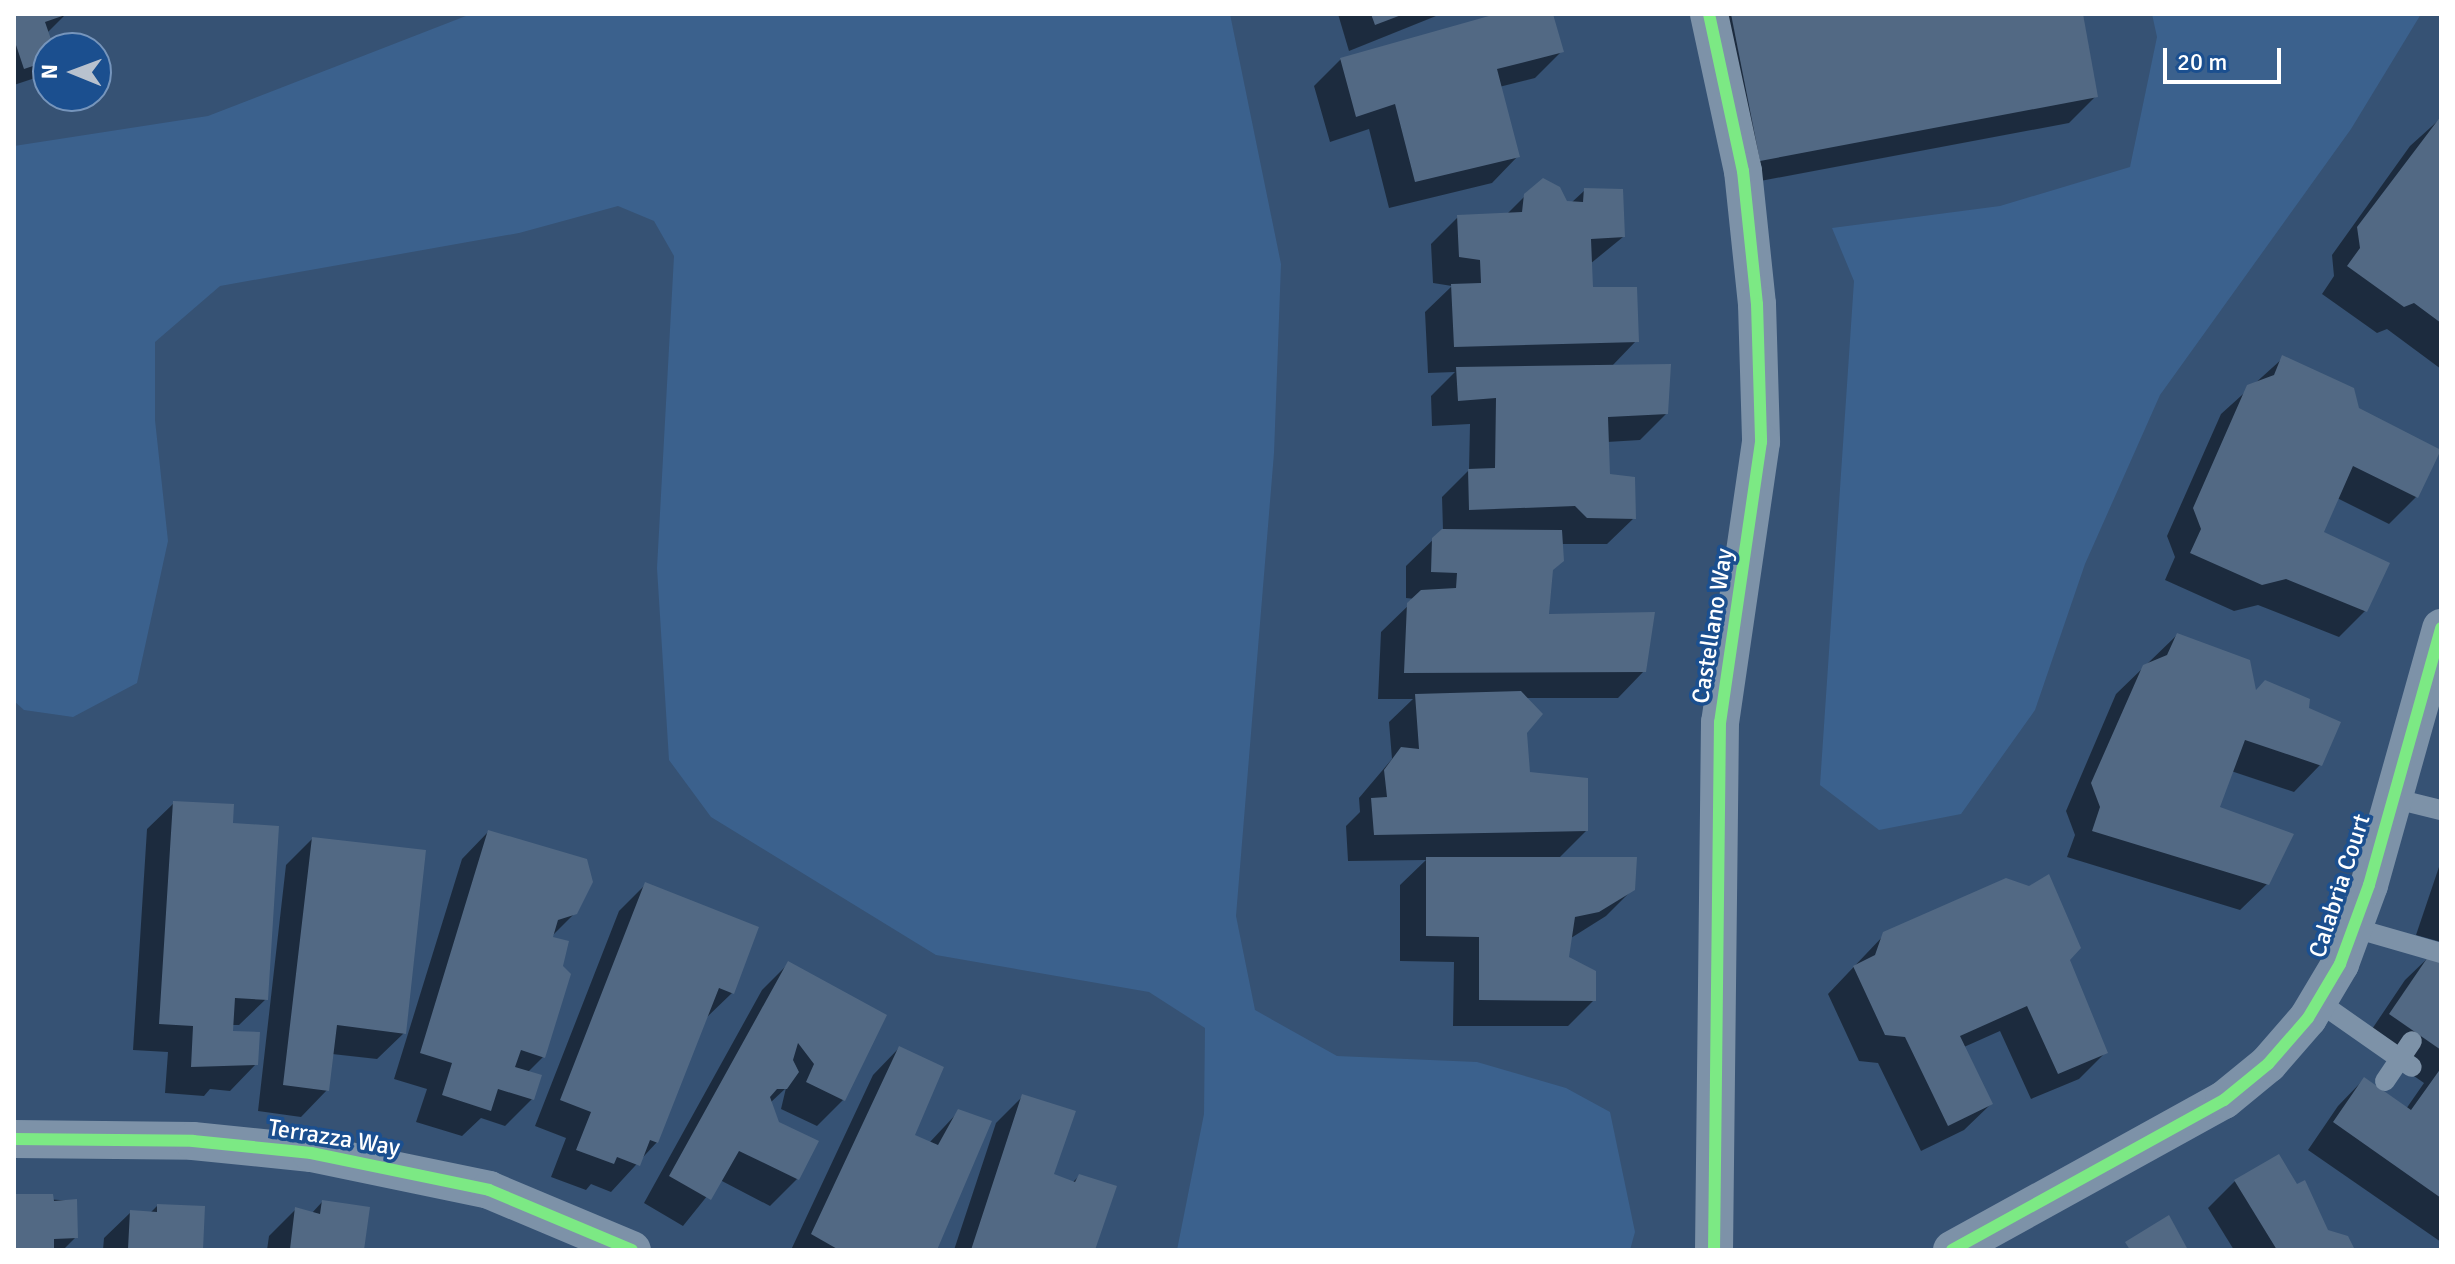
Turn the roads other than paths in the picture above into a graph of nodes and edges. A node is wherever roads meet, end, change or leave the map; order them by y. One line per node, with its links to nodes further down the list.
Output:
1 (1709, 14): 11 (street, Castellano Way)
2 (2440, 631): 3 (street, Calabria Court)
3 (2392, 798): 4 (lane); 5 (street, Calabria Court)
4 (2441, 810)
5 (2354, 928): 6 (lane); 7 (street, Calabria Court)
6 (2441, 953)
7 (2319, 1002): 8 (lane); 12 (street, Calabria Court)
8 (2385, 1081)
9 (14, 1139): 10 (street, Terrazza Way)
10 (632, 1250)
11 (1714, 1250)
12 (1952, 1250)

